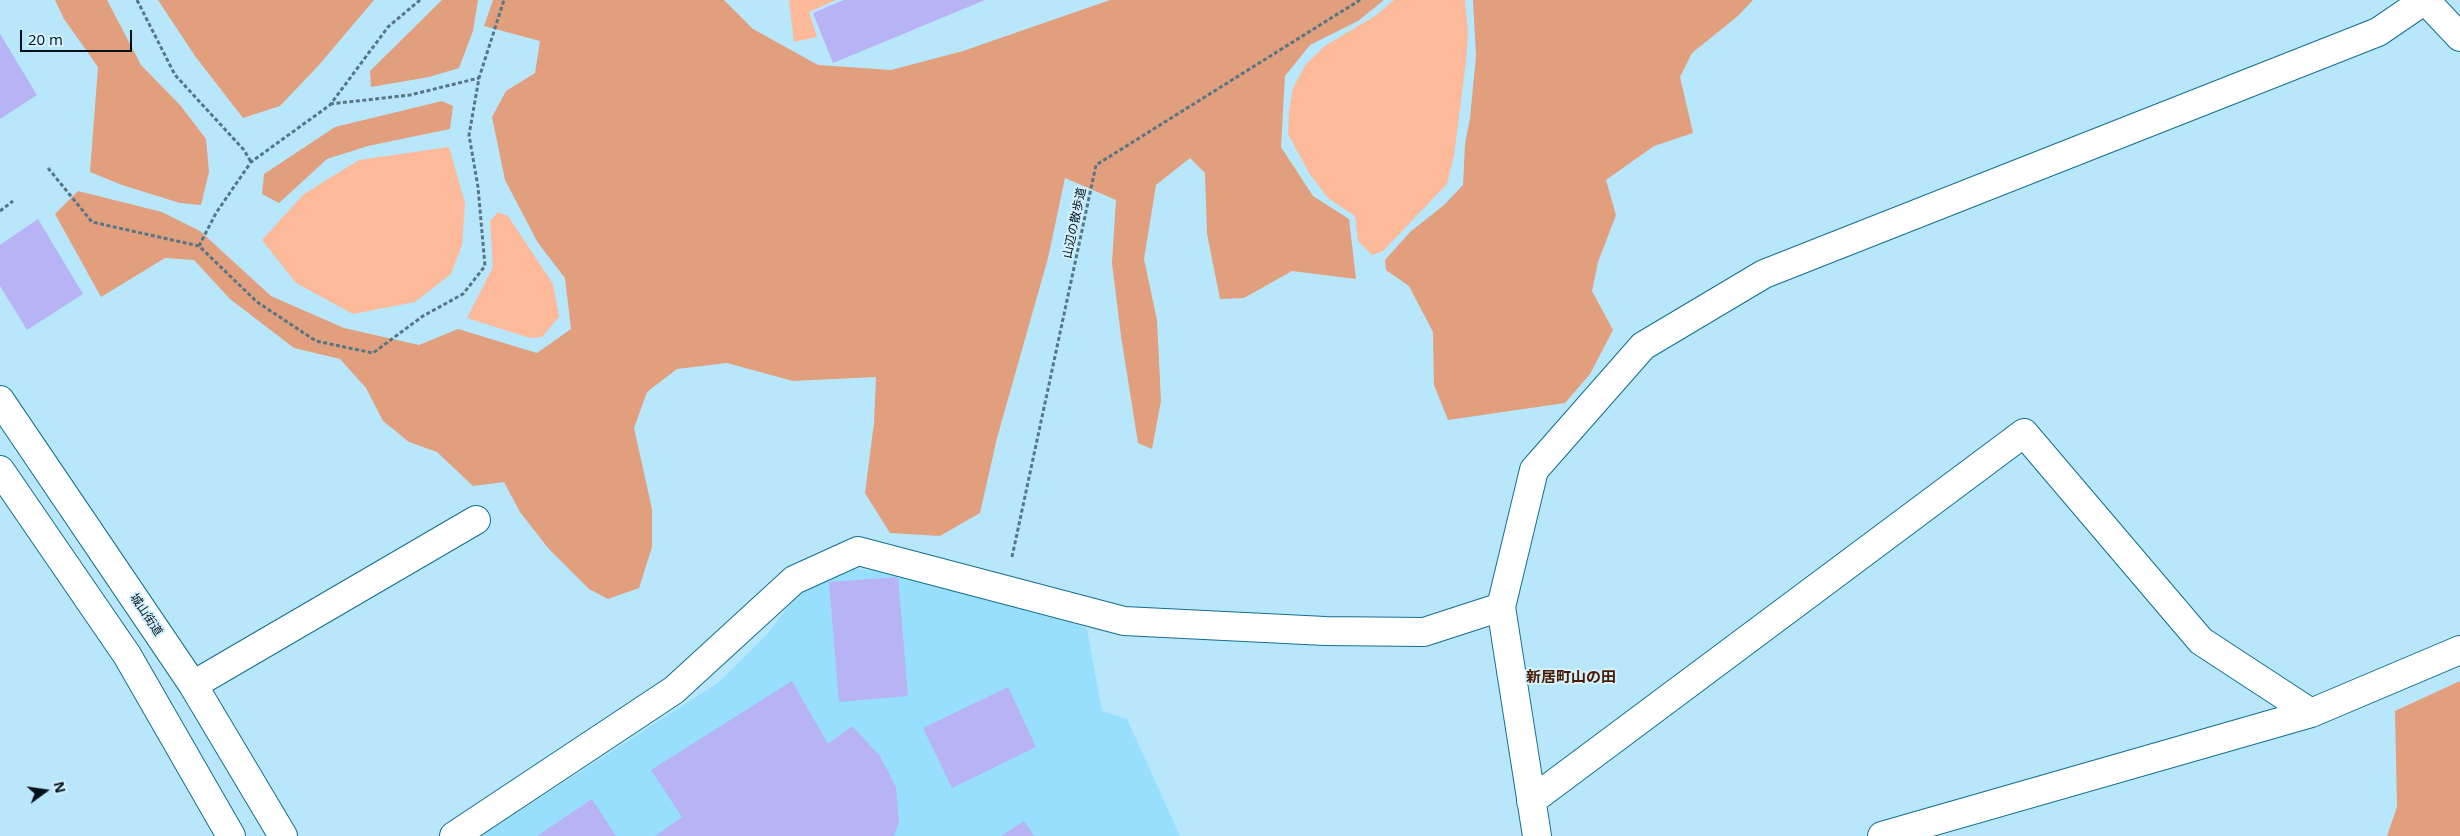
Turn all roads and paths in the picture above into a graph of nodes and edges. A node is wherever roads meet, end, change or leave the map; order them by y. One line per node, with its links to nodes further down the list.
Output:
1 (136, 0): 9 (path)
2 (420, 0): 8 (path)
3 (504, 0): 7 (path)
4 (1360, 0): 17 (path, 山辺の散歩道)
5 (2425, 0): 6 (street); 18 (street)
6 (2460, 37)
7 (479, 78): 8 (path); 13 (path)
8 (330, 104): 9 (path)
9 (251, 162): 13 (path)
10 (48, 168): 13 (path)
11 (13, 201): 12 (path)
12 (0, 211)
13 (199, 246)
14 (0, 400): 20 (street, 城山街道)
15 (0, 470): 23 (street)
16 (476, 520): 20 (street)
17 (1005, 589): 18 (street); 25 (street)
18 (1501, 607): 22 (street)
19 (2460, 650): 21 (street)
20 (193, 685): 24 (street, 城山街道)
21 (2311, 712): 22 (street); 27 (street)
22 (1532, 800): 26 (street)
23 (231, 836)
24 (283, 836)
25 (454, 836)
26 (1537, 836)
27 (1882, 836)

